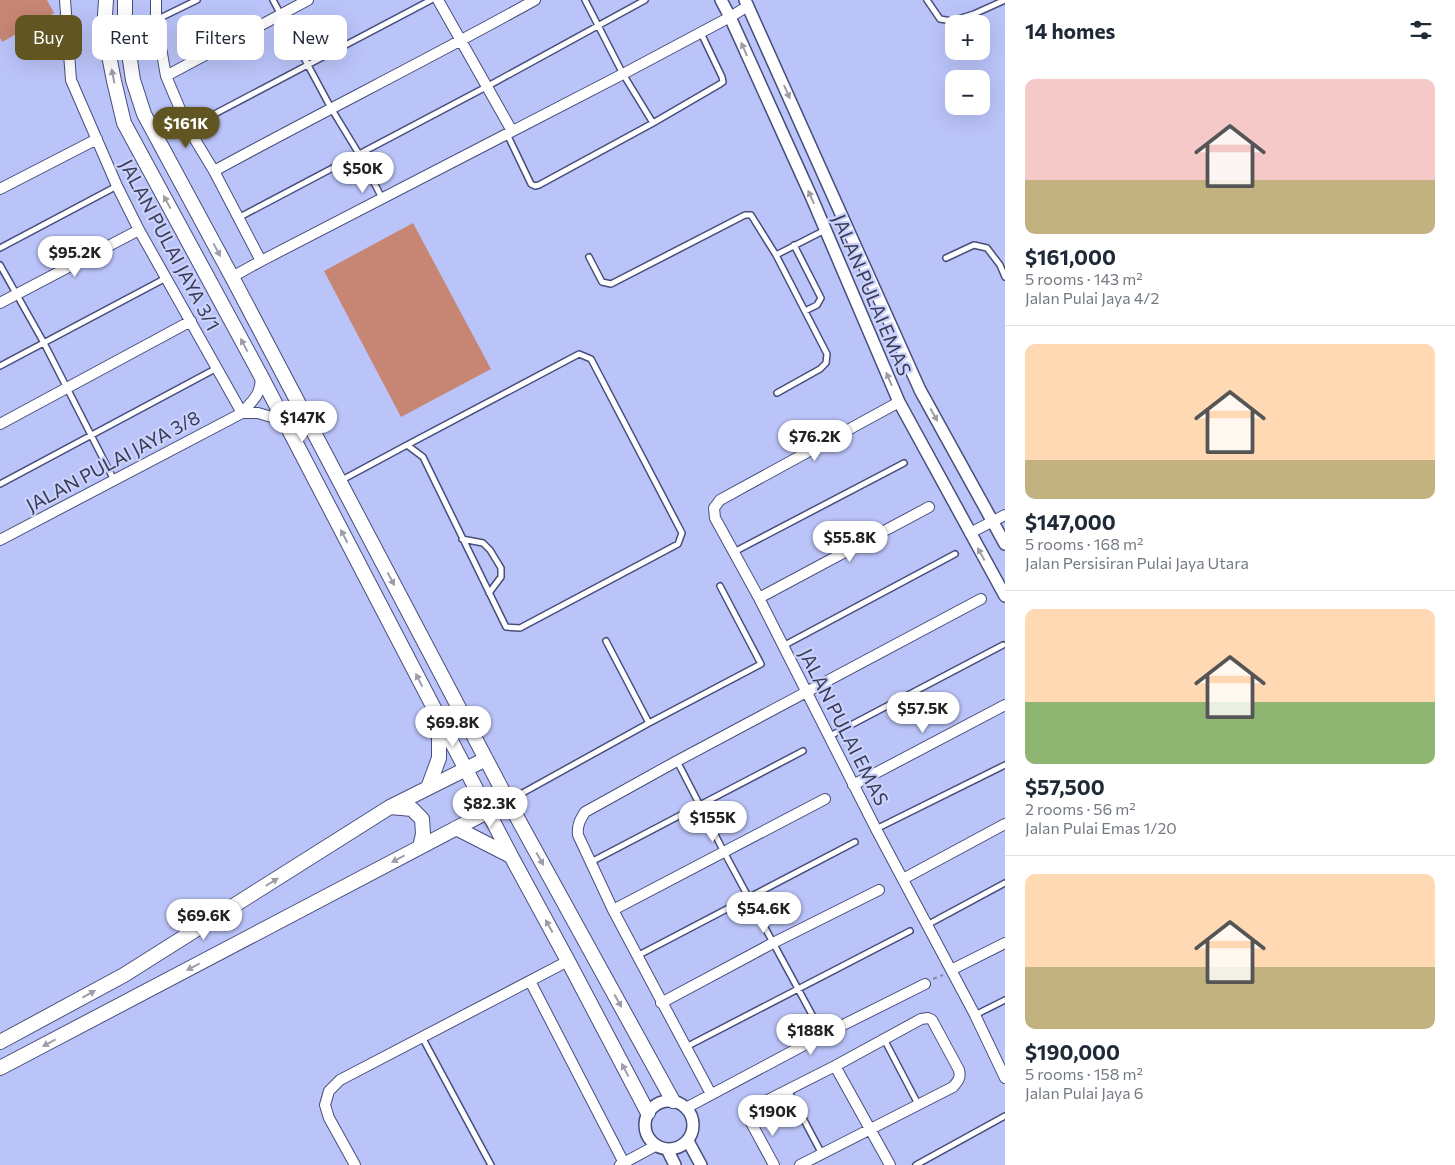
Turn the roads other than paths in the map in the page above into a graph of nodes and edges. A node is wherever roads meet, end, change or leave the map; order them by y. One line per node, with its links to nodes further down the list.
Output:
1 (65, 0): 33 (street, JALAN PULAI JAYA 3/1)
2 (106, 0): 59 (main road, one-way to 2)
3 (125, 0): 50 (main road, one-way to 50)
4 (156, 0): 18 (street)
5 (197, 0): 19 (lane)
6 (273, 0): 17 (lane)
7 (308, 0): 17 (street)
8 (431, 0): 25 (lane)
9 (438, 0): 23 (street)
10 (535, 0): 23 (street)
11 (585, 0): 21 (lane)
12 (645, 0): 21 (lane)
13 (721, 0): 20 (street, JALAN PULAI EMAS)
14 (927, 0): 15 (lane)
15 (1005, 0)
16 (746, 3): 20 (street); 74 (street, JALAN PULAI EMAS, one-way to 74)
17 (280, 14): 25 (lane); 27 (street)
18 (156, 15)
19 (166, 15)
20 (730, 17): 22 (street); 40 (street, JALAN PULAI EMAS, one-way to 20)
21 (598, 25): 26 (lane); 28 (lane)
22 (701, 33): 26 (street); 30 (lane)
23 (462, 41): 28 (street); 29 (street)
24 (163, 60): 27 (street)
25 (307, 64): 29 (lane); 31 (lane)
26 (623, 74): 30 (lane); 32 (street)
27 (166, 76): 31 (street)
28 (488, 86): 32 (street); 34 (lane)
29 (331, 108): 34 (lane); 35 (street)
30 (653, 123): 32 (lane)
31 (188, 128): 35 (street)
32 (510, 133): 38 (street)
33 (97, 139): 36 (street, JALAN PULAI JAYA 3/1); 37 (street)
34 (359, 154): 38 (lane); 39 (lane)
35 (214, 171): 39 (street)
36 (117, 186): 41 (street, JALAN PULAI JAYA 3/1); 43 (lane)
37 (0, 189)
38 (382, 198): 47 (street)
39 (238, 218): 47 (street)
40 (825, 229): 42 (lane); 62 (street, JALAN PULAI EMAS, one-way to 40)
41 (139, 230): 49 (street, JALAN PULAI JAYA 3/1); 52 (street)
42 (794, 245): 44 (lane); 54 (lane)
43 (0, 248)
44 (776, 255): 45 (lane); 54 (lane)
45 (589, 257)
46 (946, 258): 51 (lane)
47 (261, 261): 50 (street)
48 (0, 264): 52 (lane)
49 (167, 278): 55 (street, JALAN PULAI JAYA 3/1); 56 (lane)
50 (232, 278): 70 (main road)
51 (1005, 278)
52 (16, 295): 53 (street); 56 (lane)
53 (0, 303)
54 (805, 311): 61 (lane)
55 (191, 321): 58 (street, JALAN PULAI JAYA 3/1); 60 (street)
56 (44, 343): 57 (lane); 60 (lane)
57 (0, 366)
58 (217, 368): 63 (street, JALAN PULAI JAYA 3/1); 66 (lane)
59 (261, 376): 63 (street); 64 (main road)
60 (67, 389): 65 (street); 66 (lane)
61 (777, 394)
62 (899, 402): 75 (street, JALAN PULAI EMAS); 79 (street, JALAN PULAI EMAS)
63 (242, 413): 64 (street); 69 (street, JALAN PULAI JAYA 3/8)
64 (285, 421): 90 (main road, one-way to 64)
65 (0, 424)
66 (91, 436): 69 (lane); 71 (lane)
67 (407, 445): 70 (lane); 76 (lane); 82 (lane)
68 (904, 464): 79 (lane)
69 (114, 480): 77 (street, JALAN PULAI JAYA 3/8)
70 (340, 481): 95 (main road, one-way to 95)
71 (0, 484)
72 (929, 507): 84 (street)
73 (1005, 515): 74 (street)
74 (993, 522): 75 (street); 78 (street, JALAN PULAI EMAS)
75 (970, 533): 83 (street, JALAN PULAI EMAS, one-way to 75)
76 (462, 538): 82 (lane); 82 (lane)
77 (0, 540)
78 (1005, 544)
79 (734, 552): 84 (street, JALAN PULAI EMAS)
80 (955, 554): 88 (lane)
81 (720, 586): 92 (lane)
82 (489, 593)
83 (1005, 596)
84 (759, 598): 88 (street, JALAN PULAI EMAS)
85 (980, 599): 89 (street)
86 (606, 641): 92 (lane)
87 (1003, 645): 93 (lane)
88 (783, 646): 89 (street, JALAN PULAI EMAS)
89 (806, 692): 93 (street, JALAN PULAI EMAS); 96 (street)
90 (432, 705): 98 (main road); 100 (main road)
91 (1005, 705): 99 (street)
92 (650, 723): 102 (lane)
93 (829, 736): 99 (street, JALAN PULAI EMAS)
94 (803, 751): 103 (lane)
95 (486, 759): 98 (main road); 102 (main road)
96 (677, 761): 103 (lane); 113 (street)
97 (1005, 765): 108 (lane)
98 (466, 770): 100 (main road); 105 (main road)
99 (853, 785): 108 (street, JALAN PULAI EMAS)
100 (428, 788): 104 (main road)
101 (825, 799): 111 (street)
102 (508, 801): 105 (main road); 143 (main road, one-way to 143)
103 (700, 805): 111 (lane); 113 (lane)
104 (390, 807): 110 (main road); 135 (main road, one-way to 104)
105 (488, 812): 107 (main road); 112 (main road)
106 (1005, 824): 114 (street)
107 (456, 828): 110 (main road); 112 (main road)
108 (876, 829): 114 (street, JALAN PULAI EMAS)
109 (855, 842): 117 (lane)
110 (420, 847): 139 (main road, one-way to 139)
111 (724, 852): 117 (lane); 118 (street)
112 (511, 856): 124 (main road, one-way to 112)
113 (591, 862): 118 (street)
114 (903, 879): 119 (street, JALAN PULAI EMAS)
115 (1005, 884): 119 (lane)
116 (879, 890): 121 (street)
117 (749, 897): 121 (lane); 123 (lane)
118 (614, 910): 123 (street)
119 (926, 925): 125 (street, JALAN PULAI EMAS)
120 (910, 931): 128 (lane)
121 (773, 943): 128 (lane); 130 (street)
122 (1005, 943): 125 (street)
123 (637, 956): 130 (street)
124 (568, 961): 126 (street); 146 (main road, one-way to 124)
125 (951, 970): 131 (street, JALAN PULAI EMAS)
126 (530, 981): 133 (street); 153 (street)
127 (924, 984): 132 (street)
128 (798, 989): 132 (lane); 136 (lane)
129 (1005, 1000): 131 (lane)
130 (661, 1003): 136 (street)
131 (975, 1015): 137 (street, JALAN PULAI EMAS)
132 (823, 1035): 142 (street)
133 (422, 1038): 154 (street); 155 (lane)
134 (884, 1039): 138 (street); 144 (lane); 144 (street)
135 (0, 1042)
136 (686, 1048): 142 (street)
137 (1001, 1061): 140 (street, JALAN PULAI EMAS)
138 (835, 1066): 141 (street); 148 (street)
139 (0, 1068)
140 (1005, 1078)
141 (788, 1089): 152 (lane); 158 (street)
142 (711, 1094): 145 (street)
143 (673, 1101): 145 (street); 146 (street)
144 (918, 1104): 148 (street)
145 (686, 1108): 149 (street)
146 (648, 1113): 150 (street)
147 (1005, 1116): 161 (lane)
148 (871, 1130): 152 (street); 160 (street)
149 (688, 1140): 151 (street); 157 (street)
150 (655, 1146): 151 (street); 153 (street)
151 (667, 1149): 156 (street)
152 (822, 1154): 159 (street)
153 (622, 1164)
154 (355, 1165)
155 (491, 1165)
156 (675, 1165)
157 (701, 1165)
158 (774, 1165)
159 (800, 1165)
160 (890, 1165)
161 (916, 1165)

